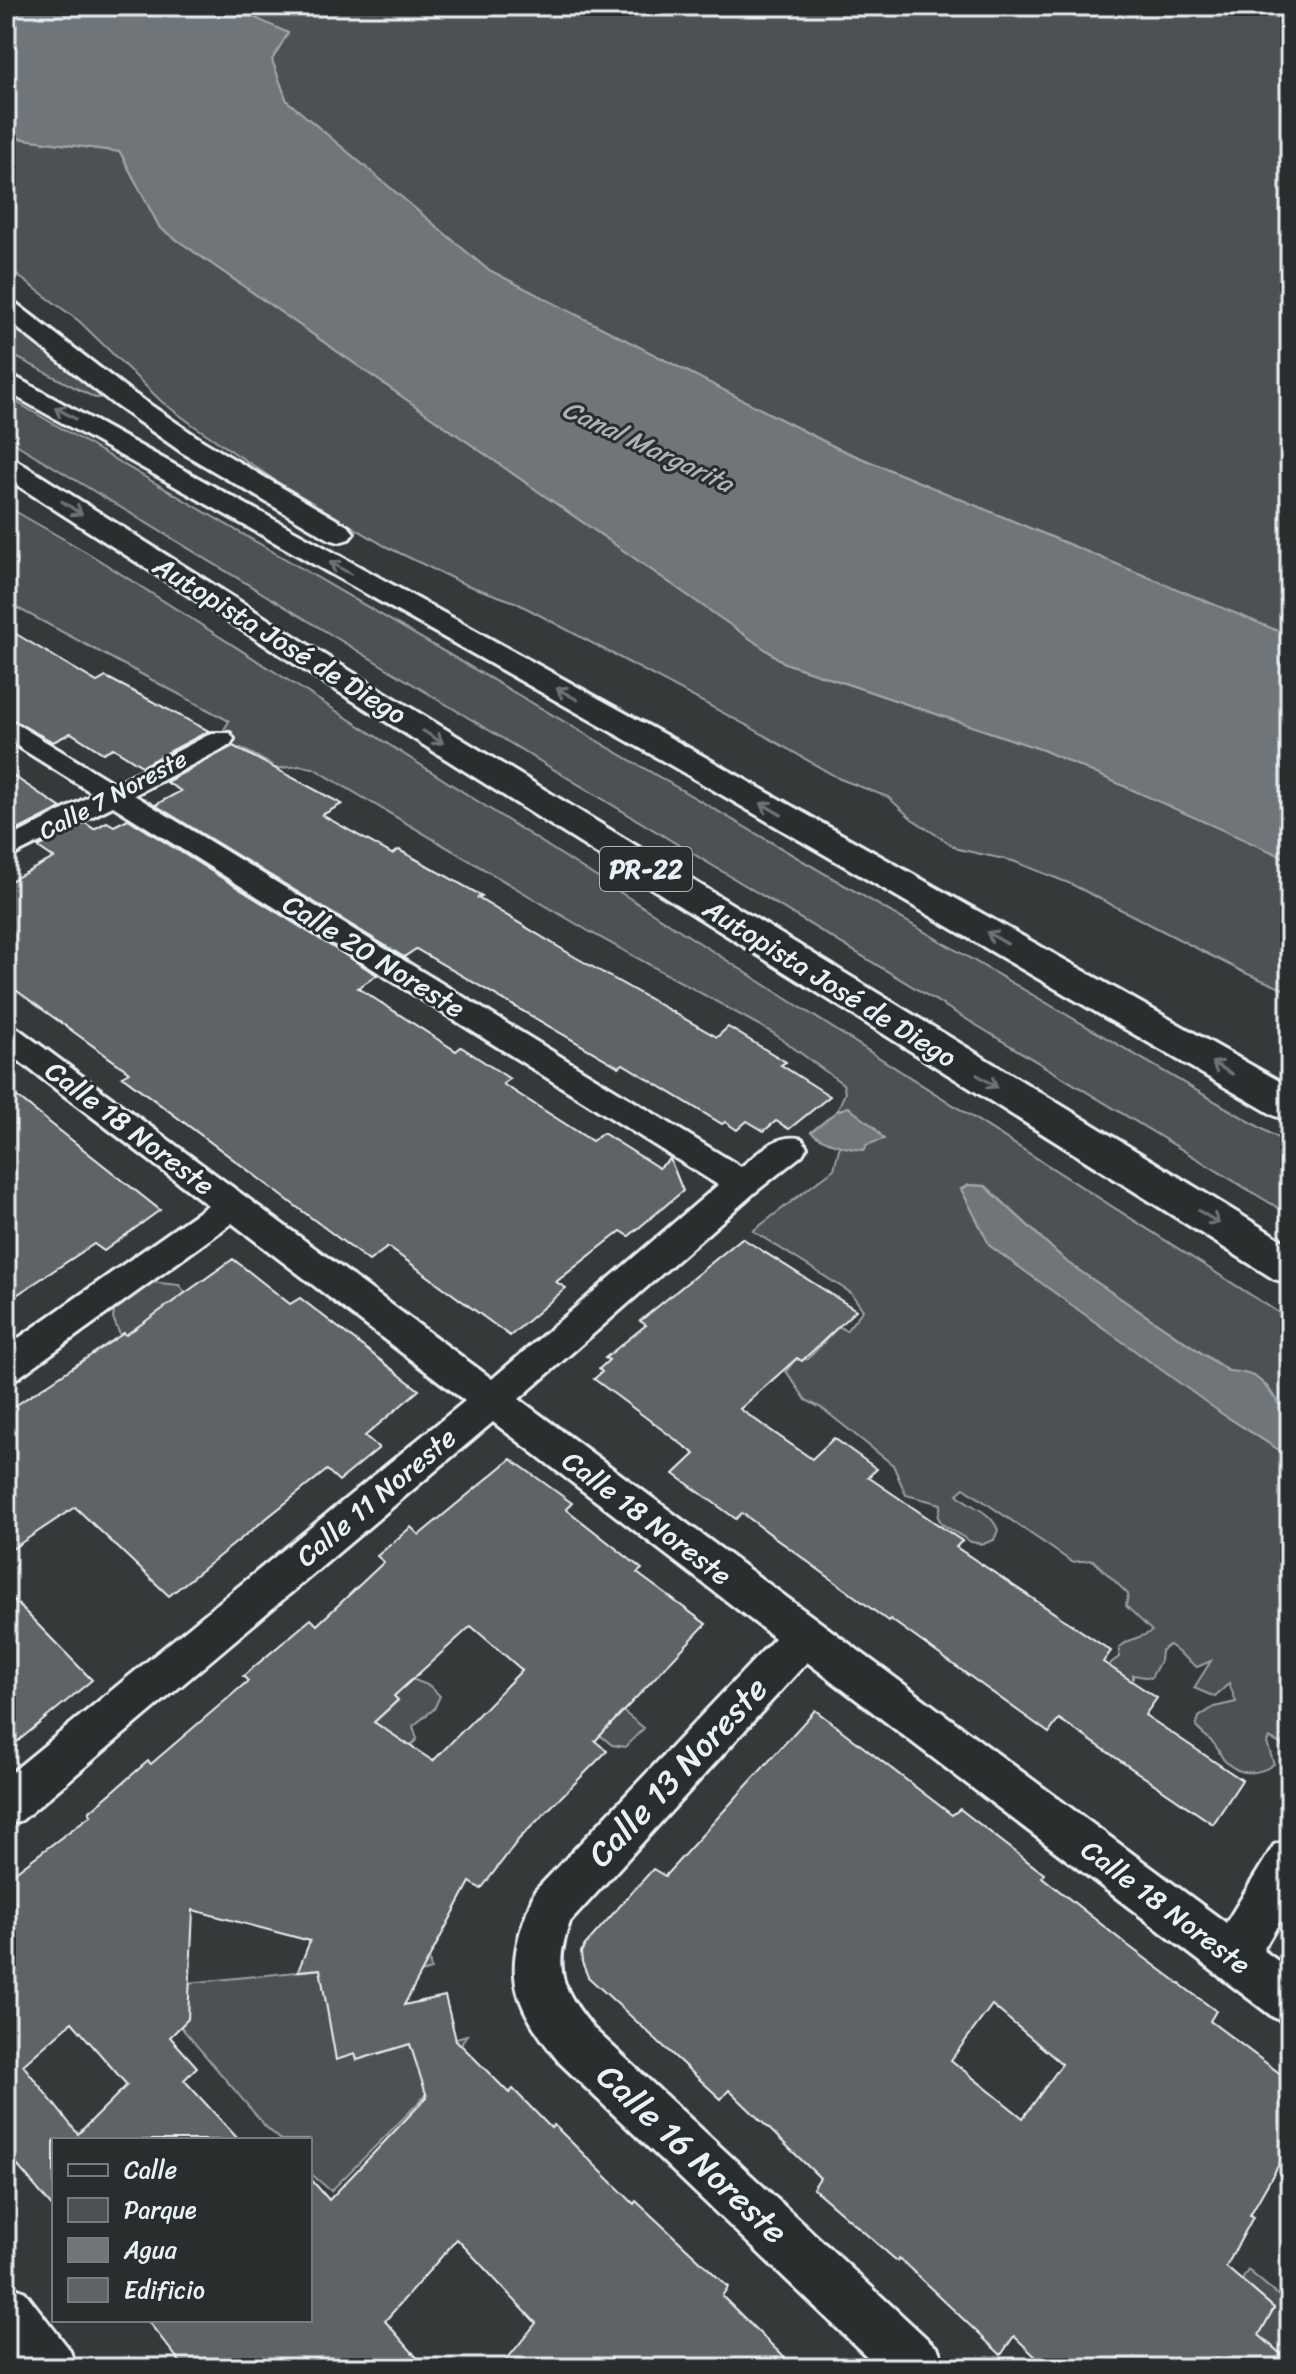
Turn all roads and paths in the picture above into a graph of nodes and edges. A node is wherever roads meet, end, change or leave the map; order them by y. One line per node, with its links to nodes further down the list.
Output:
1 (6, 284): 5 (highway)
2 (6, 307): 5 (highway)
3 (6, 380): 12 (highway, one-way to 3)
4 (6, 466): 9 (highway, Autopista José de Diego / PR-22, one-way to 9)
5 (238, 474): 7 (highway)
6 (6, 499): 9 (highway)
7 (424, 581)
8 (559, 654): 12 (highway)
9 (323, 668): 20 (highway, Autopista José de Diego / PR-22, one-way to 20)
10 (6, 728): 13 (street, Calle 20 Noreste)
11 (221, 739): 13 (street, Calle 7 Noreste)
12 (684, 759): 16 (highway, one-way to 12)
13 (114, 794): 14 (street, Calle 7 Noreste); 18 (street, Calle 20 Noreste)
14 (6, 851)
15 (6, 1035): 19 (street, Calle 18 Noreste)
16 (1290, 1106)
17 (790, 1147): 18 (street, Calle 11 Noreste)
18 (742, 1184): 22 (street, Calle 11 Noreste)
19 (232, 1205): 21 (street); 22 (street, Calle 18 Noreste)
20 (1290, 1267)
21 (6, 1367)
22 (492, 1401): 23 (street, Calle 18 Noreste); 24 (street, Calle 11 Noreste)
23 (804, 1636): 26 (street, Calle 13 Noreste); 27 (street, Calle 18 Noreste)
24 (6, 1805)
25 (1290, 1861): 27 (street)
26 (552, 1907): 31 (street, Calle 16 Noreste)
27 (1232, 1956): 28 (street, Calle 18 Noreste)
28 (1290, 2000)
29 (6, 2311): 30 (street)
30 (50, 2368)
31 (919, 2368)

